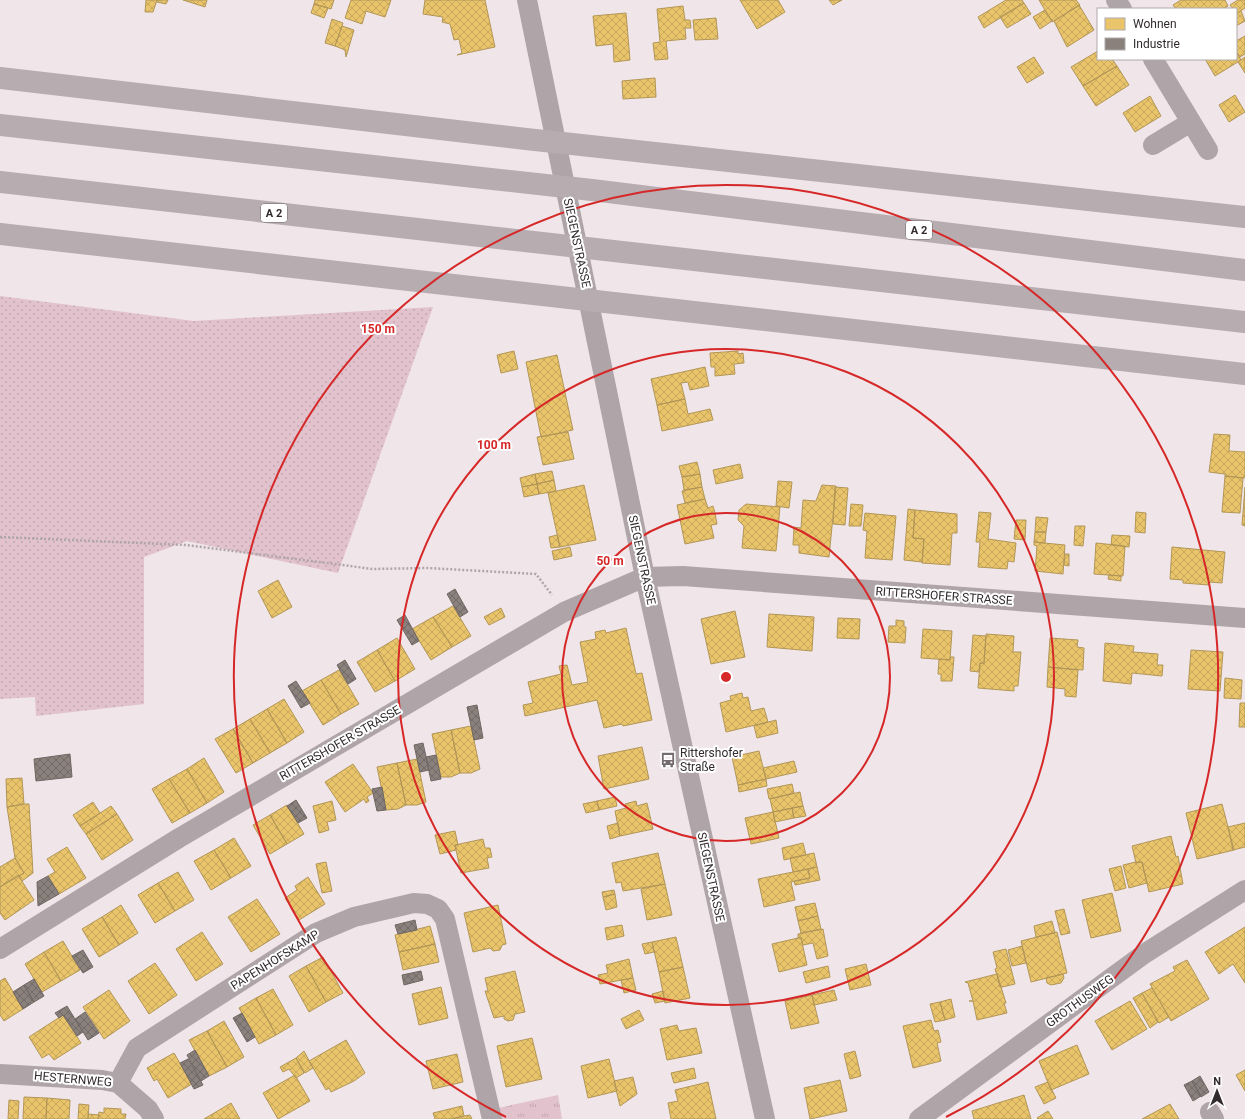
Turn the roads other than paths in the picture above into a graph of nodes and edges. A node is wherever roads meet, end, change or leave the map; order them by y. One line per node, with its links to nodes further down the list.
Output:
1 (527, 0): 14 (street, SIEGENSTRASSE)
2 (1153, 60): 4 (street)
3 (0, 78): 9 (highway)
4 (1191, 122): 6 (street); 7 (street)
5 (0, 125): 11 (highway, A 2)
6 (1153, 145)
7 (1208, 150)
8 (0, 182): 12 (highway, A 2)
9 (1245, 217)
10 (0, 234): 13 (highway)
11 (1245, 270)
12 (1245, 322)
13 (1245, 374)
14 (644, 576): 15 (street, RITTERSHOFER STRASSE); 17 (street, RITTERSHOFER STRASSE); 22 (street, SIEGENSTRASSE)
15 (1245, 618)
16 (1245, 890): 23 (street, GROTHUSWEG)
17 (0, 950)
18 (0, 1074): 19 (street, HESTERNWEG)
19 (118, 1084): 20 (street, HESTERNWEG); 21 (street, PAPENHOFSKAMP)
20 (154, 1119)
21 (492, 1119)
22 (765, 1119)
23 (919, 1119)

